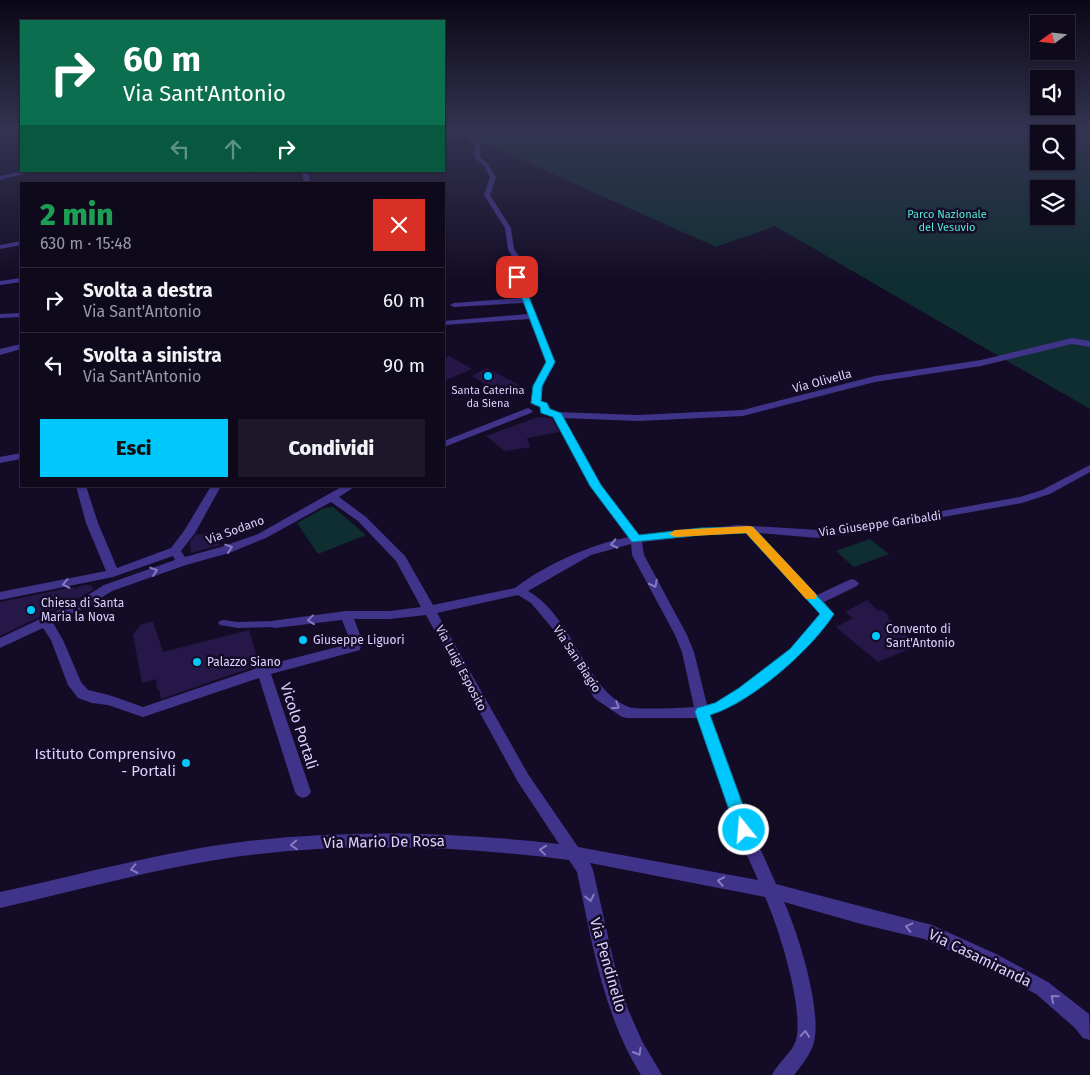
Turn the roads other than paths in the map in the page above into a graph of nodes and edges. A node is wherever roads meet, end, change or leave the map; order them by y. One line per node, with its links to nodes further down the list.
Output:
1 (492, 179): 6 (street)
2 (20, 243): 3 (street)
3 (0, 247)
4 (20, 280): 5 (street)
5 (0, 283)
6 (526, 300): 7 (street); 10 (street)
7 (454, 305)
8 (20, 314): 9 (street)
9 (0, 316)
10 (531, 316): 11 (street); 15 (street)
11 (445, 323)
12 (1090, 344): 18 (street, Via Olivella)
13 (20, 347): 14 (street)
14 (0, 352)
15 (536, 403): 16 (street); 17 (street)
16 (545, 410): 17 (street); 18 (street)
17 (528, 411): 19 (street)
18 (557, 416): 28 (street)
19 (445, 444)
20 (20, 456): 21 (street)
21 (0, 460)
22 (1090, 468): 27 (street, Via Giuseppe Garibaldi)
23 (81, 487): 30 (street)
24 (215, 487): 29 (street)
25 (349, 487): 26 (street, Via Sodano)
26 (332, 497): 29 (street, Via Sodano, one-way to 26); 35 (street, Via Luigi Esposito)
27 (749, 529): 28 (street, Via Giuseppe Garibaldi); 34 (street)
28 (636, 539): 32 (street, Via Giuseppe Garibaldi, one-way to 32); 42 (street, one-way to 42)
29 (179, 557): 30 (street); 37 (street, one-way to 29)
30 (113, 573): 33 (street, one-way to 33)
31 (853, 583): 34 (street)
32 (519, 591): 35 (street, Via Giuseppe Garibaldi); 42 (street, Via San Biagio, one-way to 42)
33 (0, 596)
34 (815, 601): 42 (street, Via San Biagio)
35 (430, 610): 36 (street, Via Giuseppe Garibaldi); 44 (street, Via Luigi Esposito)
36 (346, 615): 39 (street, Via Giuseppe Garibaldi, one-way to 39); 41 (street)
37 (46, 620): 40 (street); 41 (street)
38 (223, 623): 39 (street)
39 (275, 624)
40 (0, 643)
41 (263, 671): 43 (street, Vicolo Portali)
42 (702, 712): 45 (street)
43 (303, 792)
44 (573, 853): 45 (street, Via Mario De Rosa, one-way to 44); 46 (street, Via Mario De Rosa, one-way to 46); 48 (street, Via Pendinello, one-way to 48)
45 (769, 890): 47 (street, Via Casamiranda, one-way to 45); 49 (street, one-way to 45)
46 (0, 900)
47 (1090, 1031)
48 (652, 1075)
49 (782, 1075)

